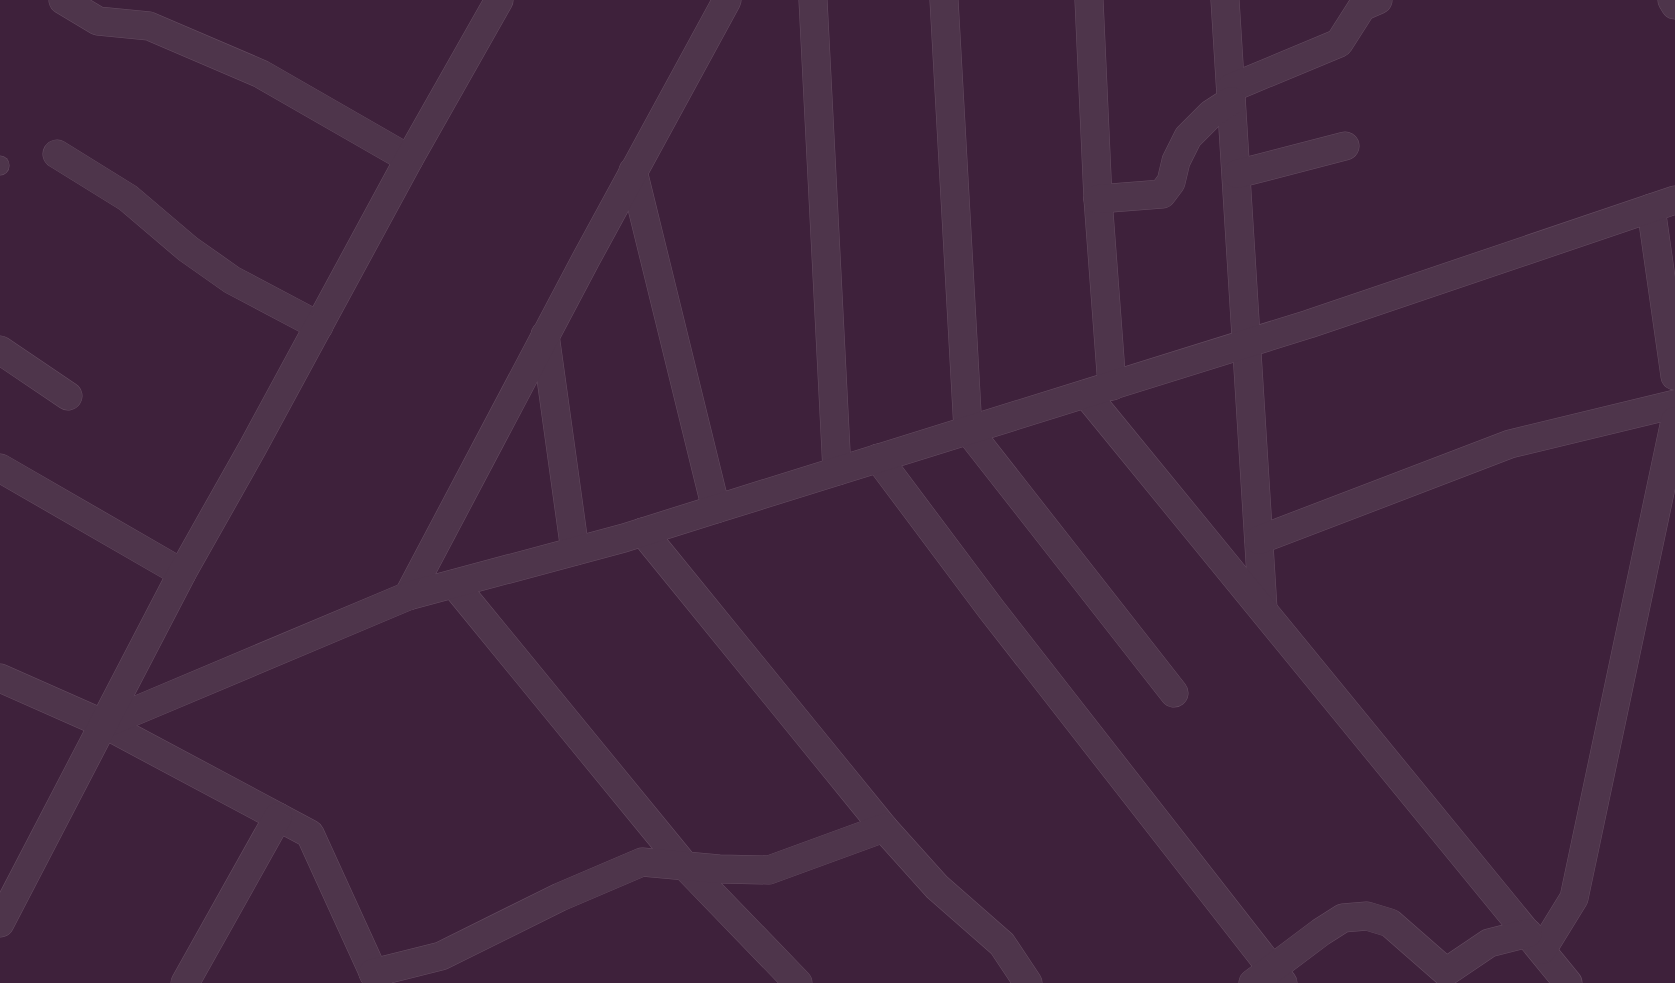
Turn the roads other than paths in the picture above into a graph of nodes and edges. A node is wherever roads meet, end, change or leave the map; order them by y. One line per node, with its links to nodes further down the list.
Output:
1 (63, 0): 14 (street)
2 (499, 0): 14 (street)
3 (727, 0): 15 (street)
4 (813, 0): 32 (street)
5 (944, 0): 29 (street)
6 (1089, 0): 17 (street)
7 (1225, 0): 11 (street)
8 (1672, 0): 10 (street)
9 (1367, 2): 11 (street)
10 (1675, 5)
11 (1231, 95): 16 (street); 17 (street)
12 (1345, 146): 16 (street)
13 (56, 154): 19 (street)
14 (409, 159): 19 (street)
15 (633, 172): 20 (street); 33 (street)
16 (1237, 174): 21 (street)
17 (1098, 199): 24 (street)
18 (1663, 204): 21 (street); 23 (street)
19 (319, 326): 37 (street)
20 (546, 335): 36 (street); 39 (street)
21 (1246, 344): 24 (street); 35 (street)
22 (0, 350): 26 (street)
23 (1675, 376)
24 (1112, 386): 25 (street)
25 (1086, 394): 29 (street); 40 (street)
26 (68, 396)
27 (1675, 404): 35 (street)
28 (1675, 421): 48 (street)
29 (968, 430): 30 (street); 42 (street)
30 (878, 458): 32 (street); 50 (street)
31 (0, 468): 37 (street)
32 (837, 471): 33 (street)
33 (716, 509): 34 (street)
34 (643, 532): 36 (street); 45 (street)
35 (1259, 540): 40 (street)
36 (575, 551): 38 (street)
37 (182, 573): 43 (street)
38 (454, 584): 39 (street); 46 (street)
39 (408, 596): 43 (street)
40 (1263, 609): 48 (street)
41 (0, 678): 43 (street)
42 (1174, 693)
43 (104, 724): 44 (street); 47 (street)
44 (278, 816): 49 (street); 52 (street)
45 (884, 828): 46 (street); 54 (street)
46 (685, 866): 49 (street); 53 (street)
47 (0, 923)
48 (1535, 942): 51 (street); 55 (street)
49 (376, 978)
50 (1269, 978): 51 (street)
51 (1448, 978)
52 (185, 983)
53 (798, 983)
54 (1028, 983)
55 (1568, 983)

